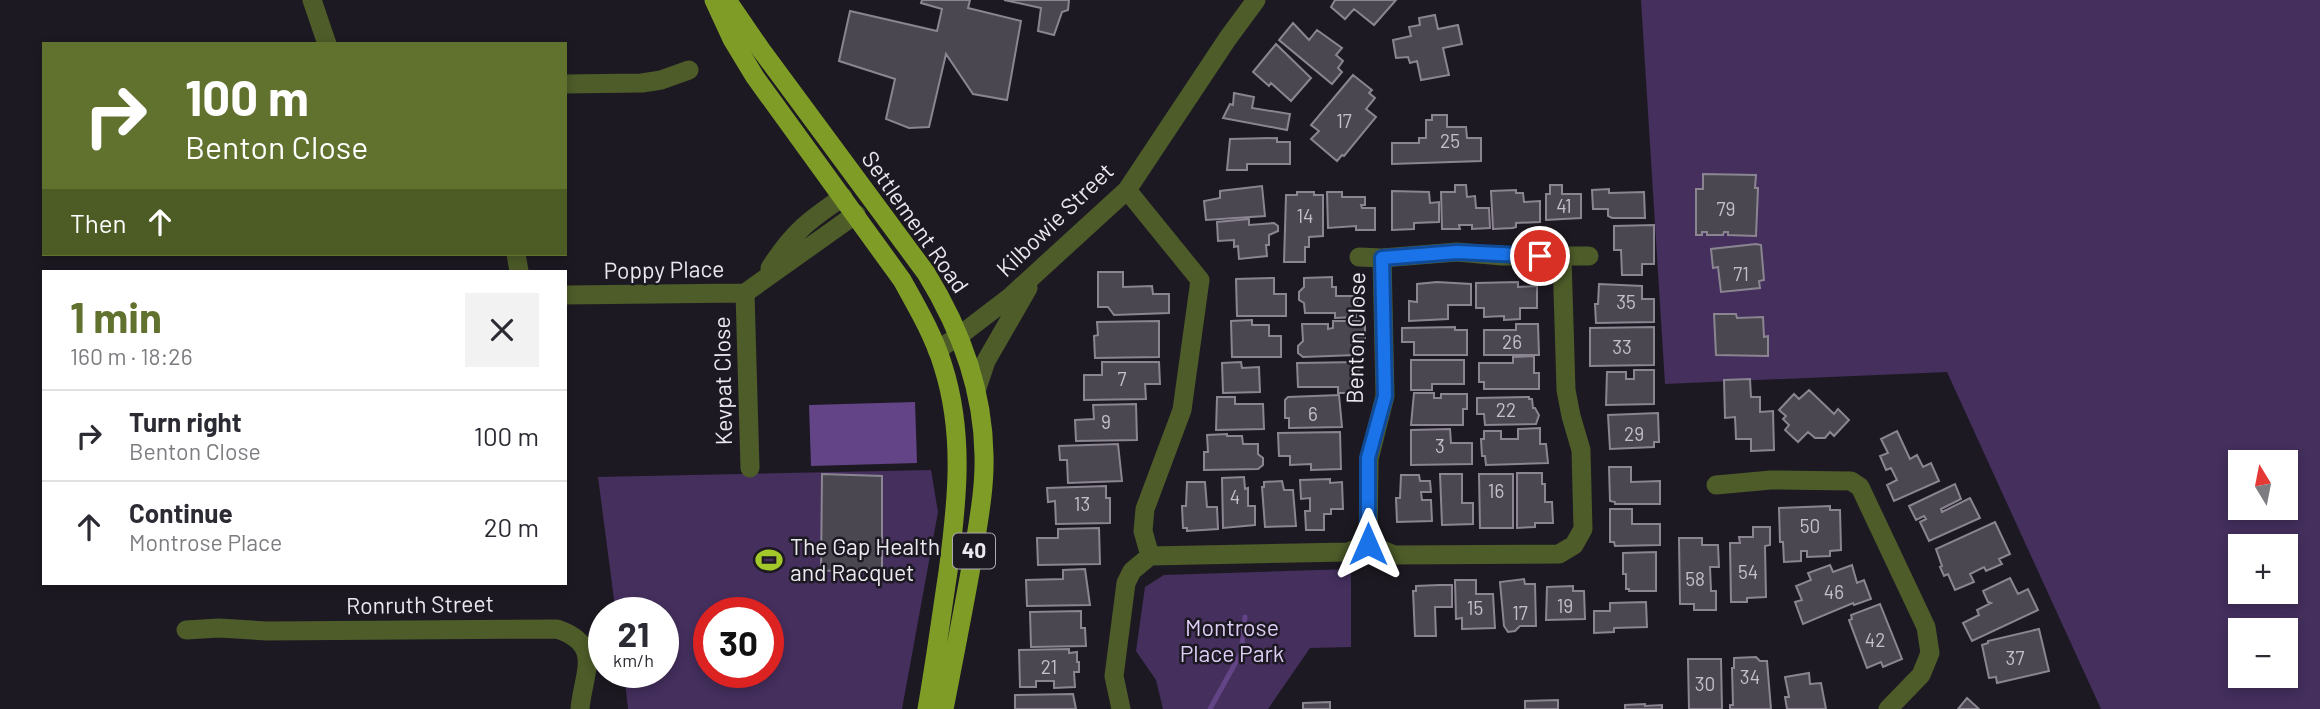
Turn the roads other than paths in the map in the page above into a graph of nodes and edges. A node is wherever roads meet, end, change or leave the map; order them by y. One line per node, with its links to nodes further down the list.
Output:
1 (312, 0): 5 (street)
2 (714, 0): 10 (main road, Settlement Road / 40)
3 (727, 0): 9 (main road, Settlement Road / 40)
4 (1256, 0): 8 (street, Kilbowie Street)
5 (326, 42)
6 (689, 69): 7 (street)
7 (567, 84)
8 (1127, 190): 18 (street, Kilbowie Street); 27 (street)
9 (866, 193): 10 (main road); 11 (main road); 12 (main road, Settlement Road / 40)
10 (843, 197): 11 (main road, Settlement Road / 40); 19 (street, Poppy Place)
11 (856, 214): 17 (main road, Settlement Road / 40); 19 (street, Poppy Place)
12 (913, 254): 17 (main road); 21 (main road, Settlement Road / 40)
13 (1589, 256): 15 (street, Benton Close)
14 (1359, 257): 16 (street, Benton Close)
15 (1562, 257): 16 (street, Benton Close); 26 (street)
16 (1382, 258): 26 (street, Benton Close)
17 (894, 267): 22 (main road, Settlement Road / 40)
18 (1038, 272): 21 (street, Kilbowie Street); 23 (street)
19 (752, 288): 20 (street, Poppy Place); 24 (street, Kevpat Close)
20 (567, 295)
21 (959, 336): 22 (street, Kilbowie Street); 23 (main road, Settlement Road / 40)
22 (937, 350): 30 (main road, Settlement Road / 40)
23 (976, 391): 31 (main road, Settlement Road / 40)
24 (750, 468)
25 (1716, 485): 33 (street)
26 (1368, 544): 27 (street)
27 (1150, 556): 32 (street)
28 (186, 630): 29 (street, Ronruth Street)
29 (580, 709)
30 (927, 709)
31 (944, 709)
32 (1121, 709)
33 (1888, 709)

